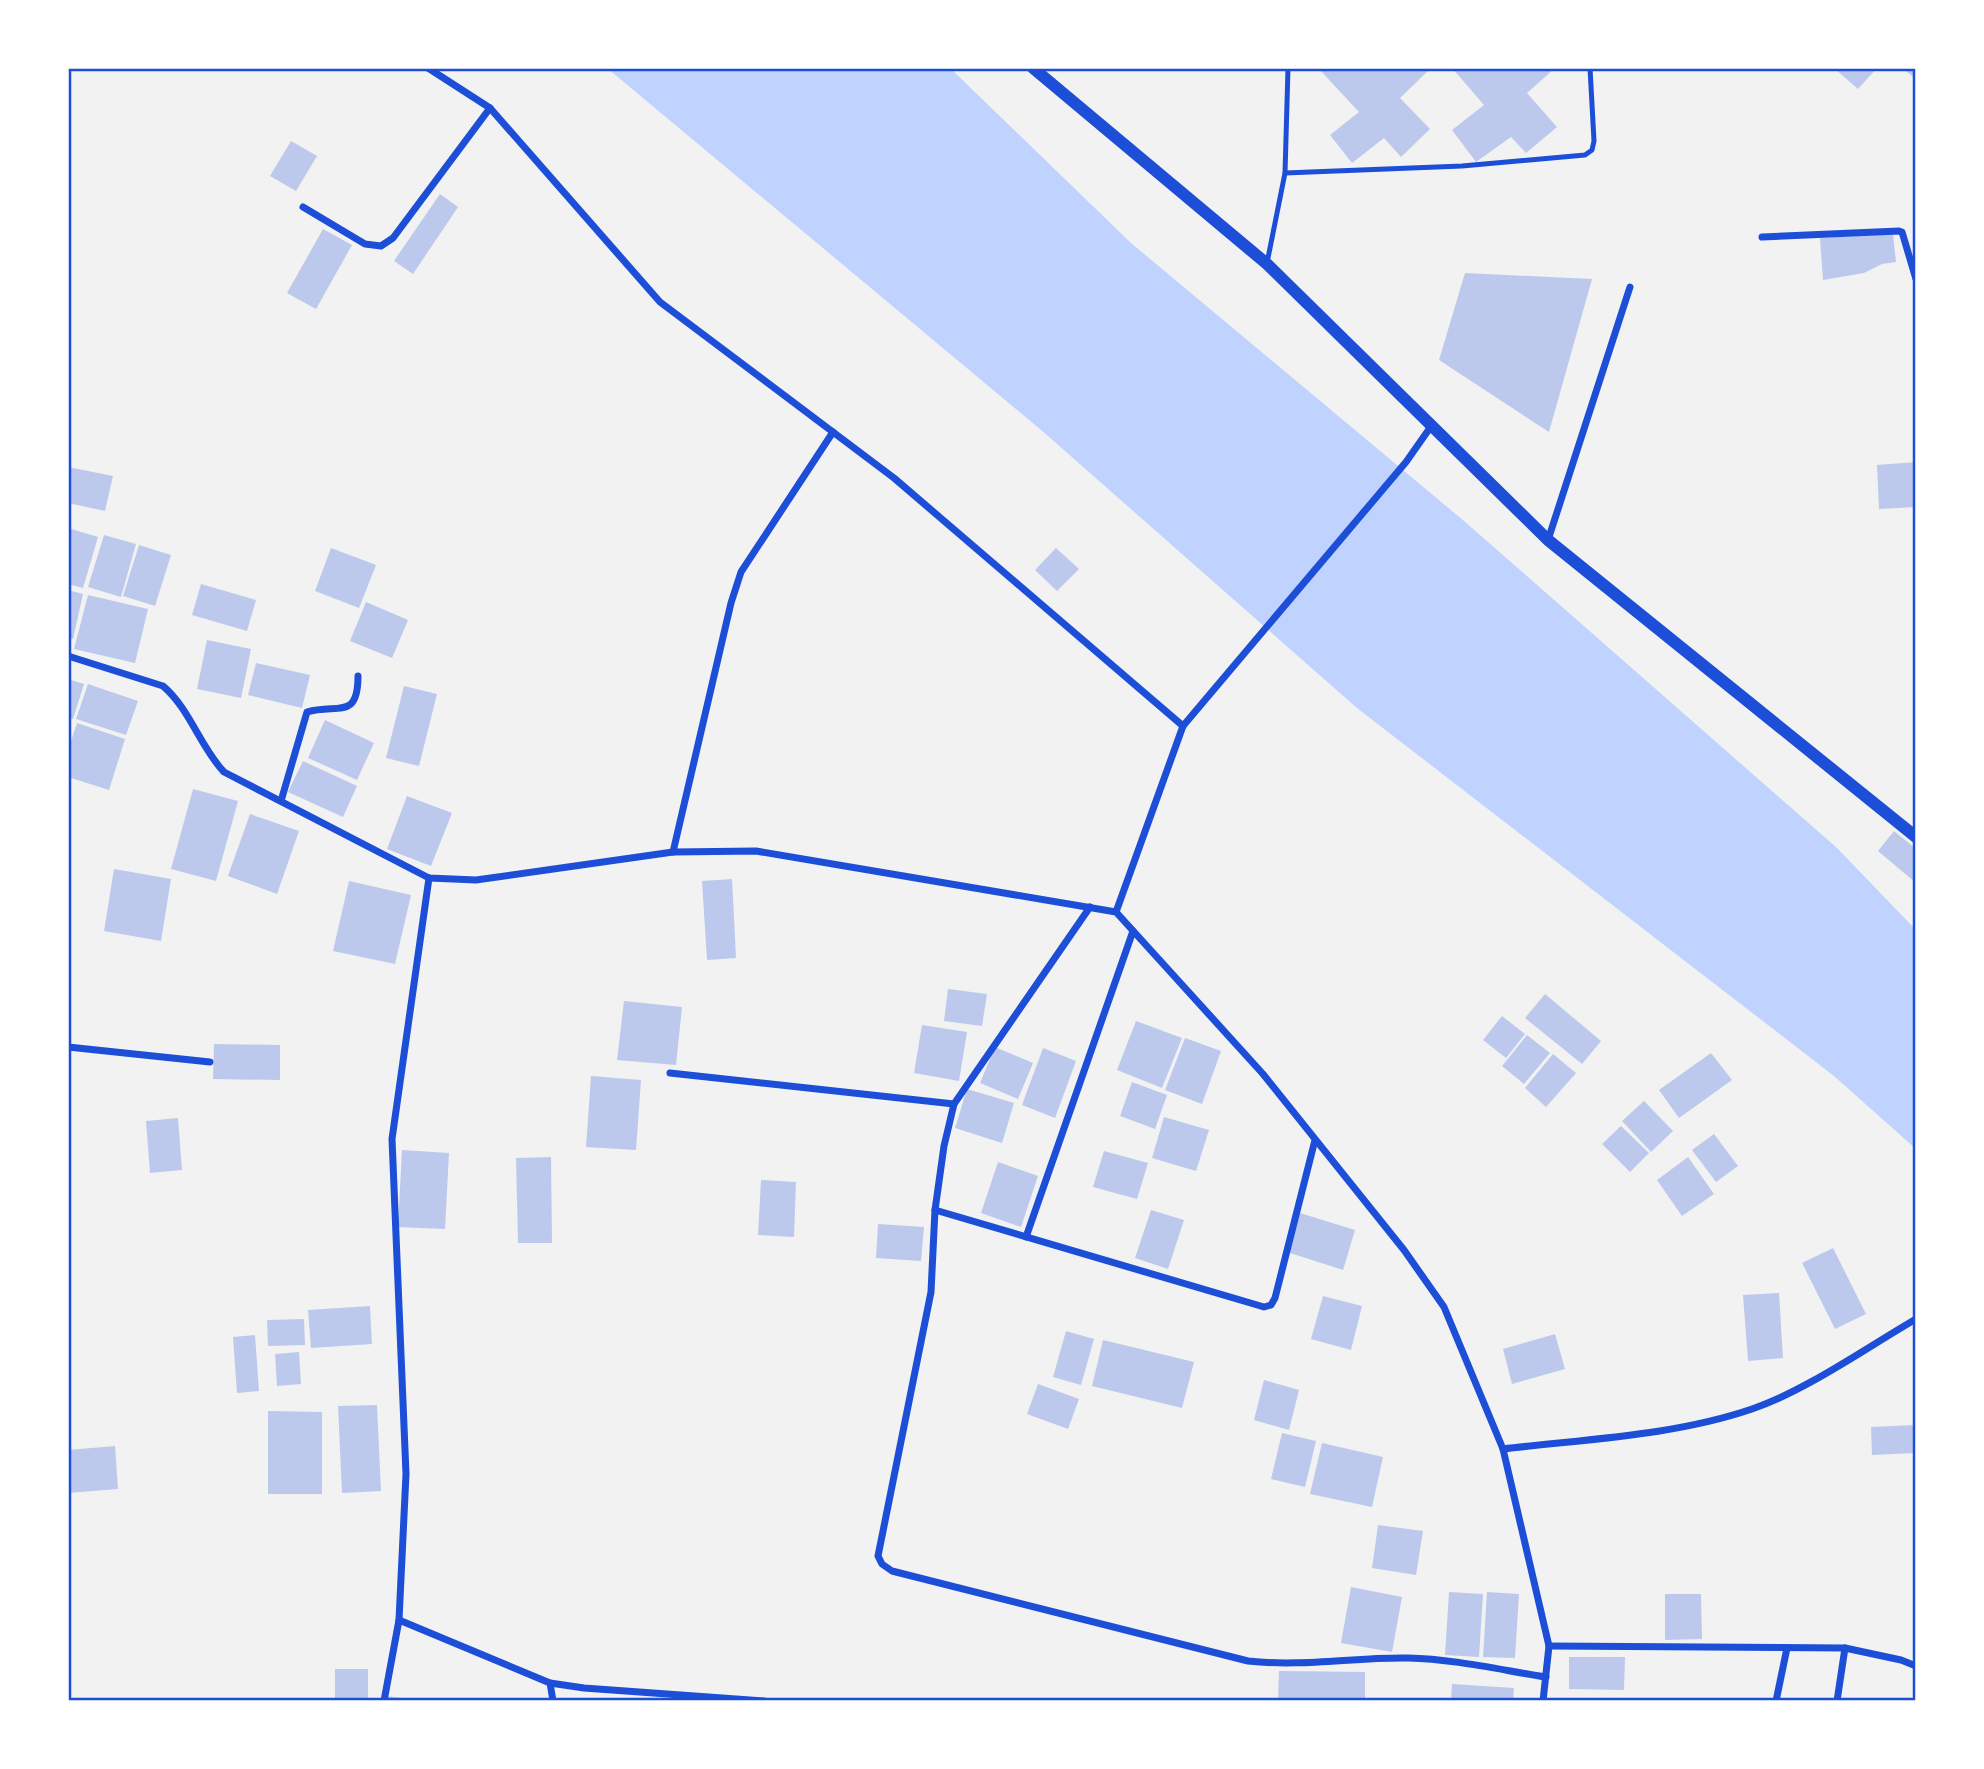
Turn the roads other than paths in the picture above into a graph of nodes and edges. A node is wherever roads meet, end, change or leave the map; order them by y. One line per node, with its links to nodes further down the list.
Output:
1 (428, 68): 5 (street)
2 (1033, 68): 9 (street)
3 (1288, 68): 6 (lane)
4 (1590, 68): 6 (lane)
5 (490, 108): 7 (street); 13 (street)
6 (1285, 173): 9 (lane)
7 (303, 207)
8 (1762, 237): 10 (street)
9 (1267, 264): 12 (street)
10 (1916, 279)
11 (1630, 287): 14 (street)
12 (1432, 424): 14 (street); 17 (street)
13 (833, 432): 17 (street); 20 (street)
14 (1548, 540): 19 (street)
15 (68, 656): 18 (street)
16 (358, 676): 18 (street)
17 (1183, 726): 23 (street)
18 (281, 801): 21 (street)
19 (1916, 837)
20 (673, 852): 21 (street); 22 (street)
21 (429, 878): 34 (street)
22 (1090, 907): 23 (street); 28 (street)
23 (1116, 912): 24 (street)
24 (1133, 931): 29 (street); 31 (street)
25 (68, 1047): 26 (street)
26 (210, 1062)
27 (670, 1073): 28 (street)
28 (954, 1104): 30 (street)
29 (1315, 1140): 31 (street); 33 (street)
30 (935, 1210): 31 (street); 39 (street)
31 (1026, 1237)
32 (1916, 1319): 33 (street)
33 (1503, 1449): 35 (street)
34 (399, 1620): 40 (street); 41 (street)
35 (1549, 1646): 36 (street); 39 (street)
36 (1787, 1648): 37 (street); 45 (street)
37 (1845, 1648): 38 (street); 46 (street)
38 (1916, 1666)
39 (1546, 1677): 44 (street)
40 (550, 1683): 42 (street); 43 (street)
41 (384, 1701)
42 (553, 1701)
43 (764, 1701)
44 (1543, 1701)
45 (1776, 1701)
46 (1838, 1701)

